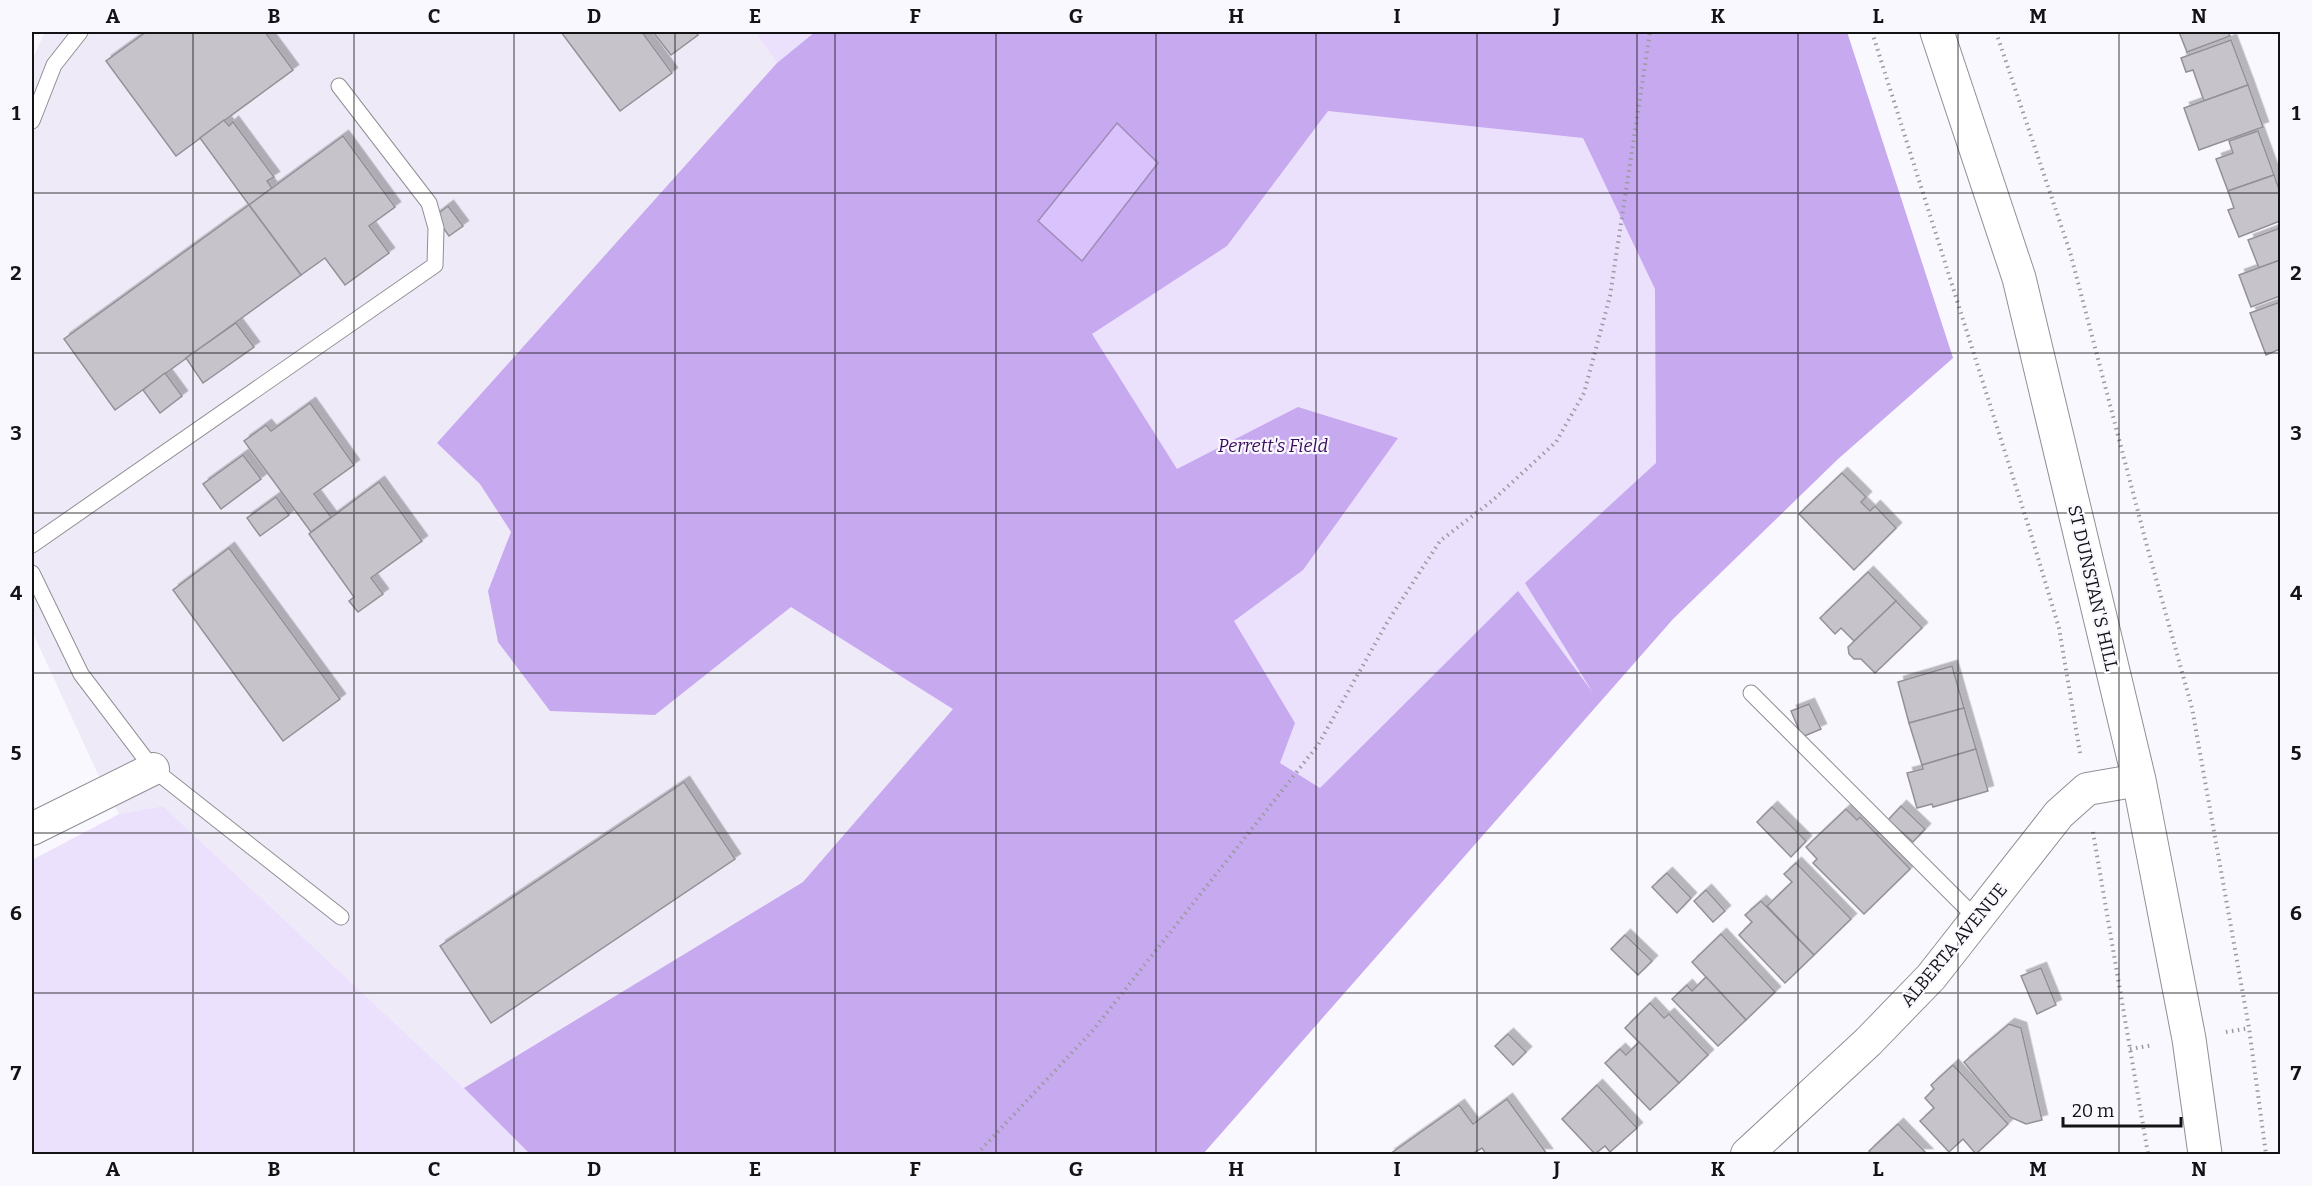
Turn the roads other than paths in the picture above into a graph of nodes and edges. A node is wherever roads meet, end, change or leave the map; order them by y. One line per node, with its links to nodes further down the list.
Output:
1 (80, 32): 4 (lane)
2 (1937, 32): 9 (highway, ST DUNSTAN'S HILL)
3 (339, 86): 5 (lane)
4 (32, 121)
5 (32, 545)
6 (32, 573): 8 (lane)
7 (1751, 693): 12 (lane)
8 (153, 769): 10 (street); 11 (lane)
9 (2139, 780): 12 (street, ALBERTA AVENUE); 14 (highway, ST DUNSTAN'S HILL)
10 (32, 829)
11 (341, 917)
12 (1978, 920): 13 (street, ALBERTA AVENUE)
13 (1747, 1155)
14 (2205, 1155)

